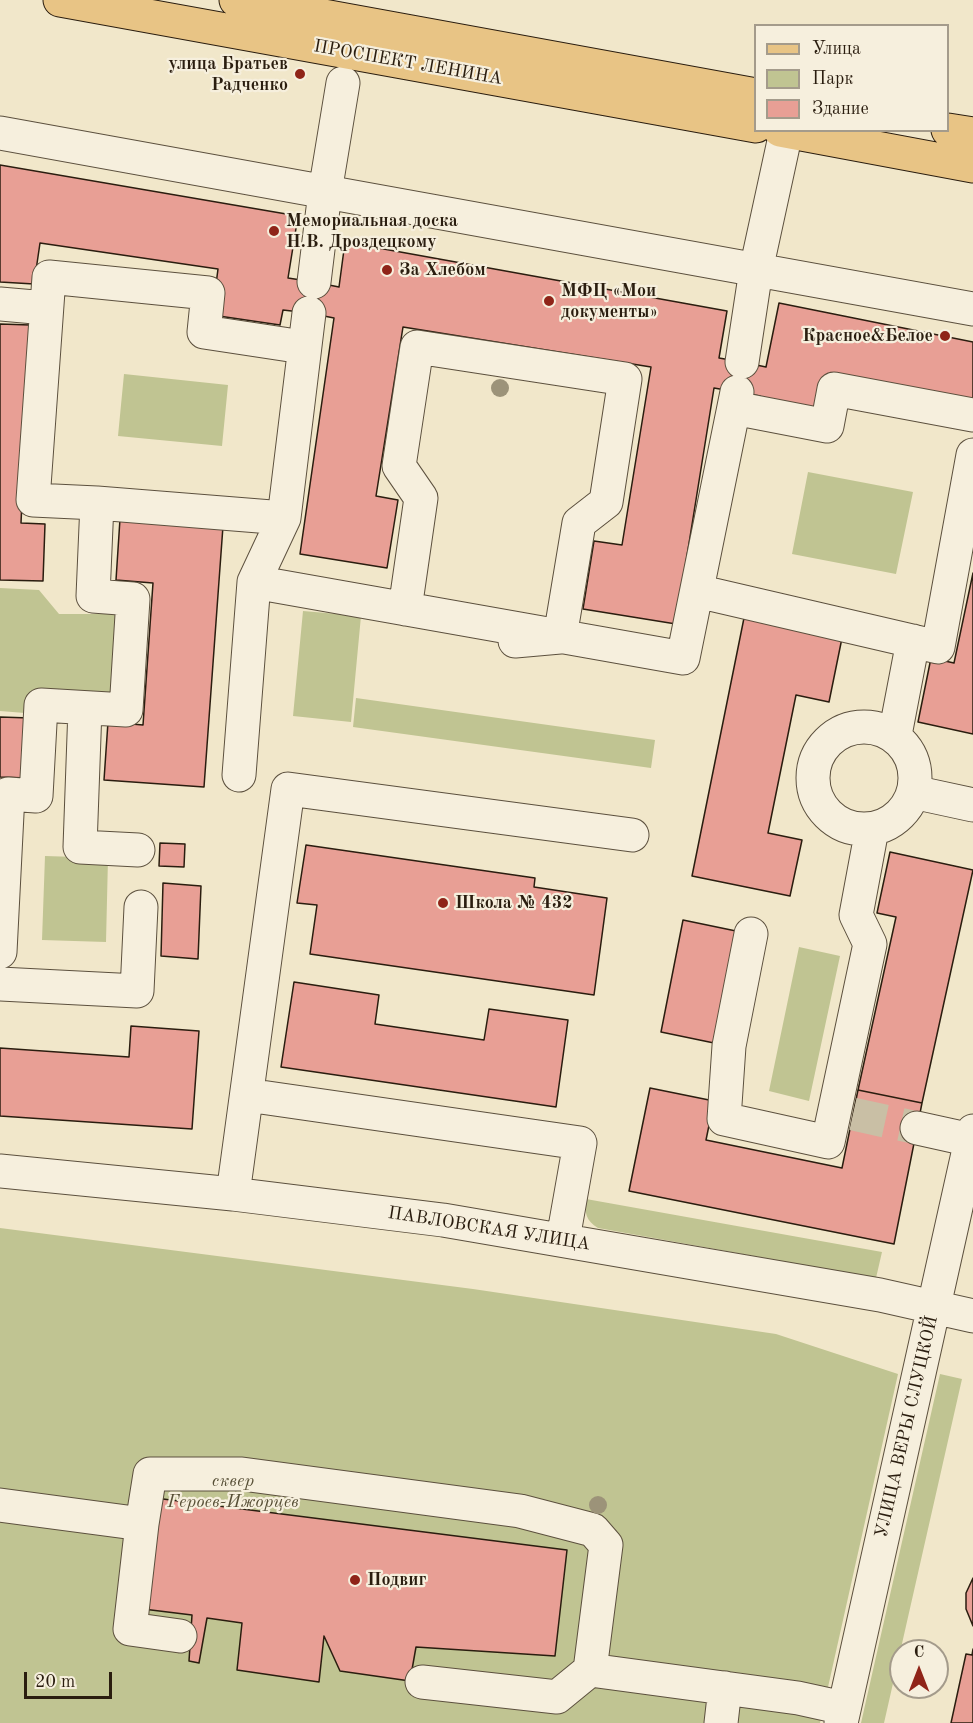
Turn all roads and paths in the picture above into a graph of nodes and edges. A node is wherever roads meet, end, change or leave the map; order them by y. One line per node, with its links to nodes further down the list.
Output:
1 (60, 0): 5 (main road, ПРОСПЕКТ ЛЕНИНА)
2 (236, 0): 4 (main road, ПРОСПЕКТ ЛЕНИНА)
3 (343, 83): 12 (street)
4 (754, 95)
5 (754, 125)
6 (949, 130): 10 (main road)
7 (774, 132): 13 (street)
8 (790, 132): 11 (main road, ПРОСПЕКТ ЛЕНИНА)
9 (0, 133): 12 (street)
10 (973, 134)
11 (973, 166)
12 (325, 192): 13 (street); 17 (street)
13 (756, 270): 16 (street); 18 (street)
14 (0, 304): 15 (street)
15 (46, 308): 17 (street); 21 (street)
16 (973, 309)
17 (303, 347): 22 (street)
18 (738, 387): 19 (street); 24 (street)
19 (973, 416)
20 (973, 455): 28 (street)
21 (97, 503): 22 (street); 29 (street)
22 (284, 518): 23 (street)
23 (254, 582): 25 (street); 31 (street)
24 (696, 591): 26 (street); 28 (street)
25 (405, 609): 26 (street); 26 (street)
26 (560, 637): 27 (street)
27 (515, 641)
28 (913, 641): 30 (street)
29 (85, 708): 36 (street); 39 (street)
30 (895, 735): 32 (street); 34 (street)
31 (239, 775)
32 (913, 792): 33 (street); 34 (street)
33 (973, 805)
34 (872, 830): 38 (street)
35 (632, 836): 41 (street)
36 (138, 850)
37 (141, 907): 40 (street)
38 (751, 934)
39 (0, 952)
40 (0, 984)
41 (247, 1095): 45 (street); 46 (street)
42 (917, 1128): 43 (street)
43 (972, 1135): 47 (street, УЛИЦА ВЕРЫ СЛУЦКОЙ)
44 (0, 1171): 45 (street, ПАВЛОВСКАЯ УЛИЦА)
45 (233, 1194): 46 (street, ПАВЛОВСКАЯ УЛИЦА)
46 (563, 1239): 47 (street, ПАВЛОВСКАЯ УЛИЦА)
47 (934, 1307): 48 (street, ПАВЛОВСКАЯ УЛИЦА); 55 (street, УЛИЦА ВЕРЫ СЛУЦКОЙ)
48 (973, 1316)
49 (0, 1505): 50 (street)
50 (142, 1524): 51 (street); 52 (street)
51 (180, 1636)
52 (590, 1670): 53 (street); 54 (street)
53 (422, 1682)
54 (725, 1689): 55 (street); 56 (street)
55 (843, 1715)
56 (721, 1723)

